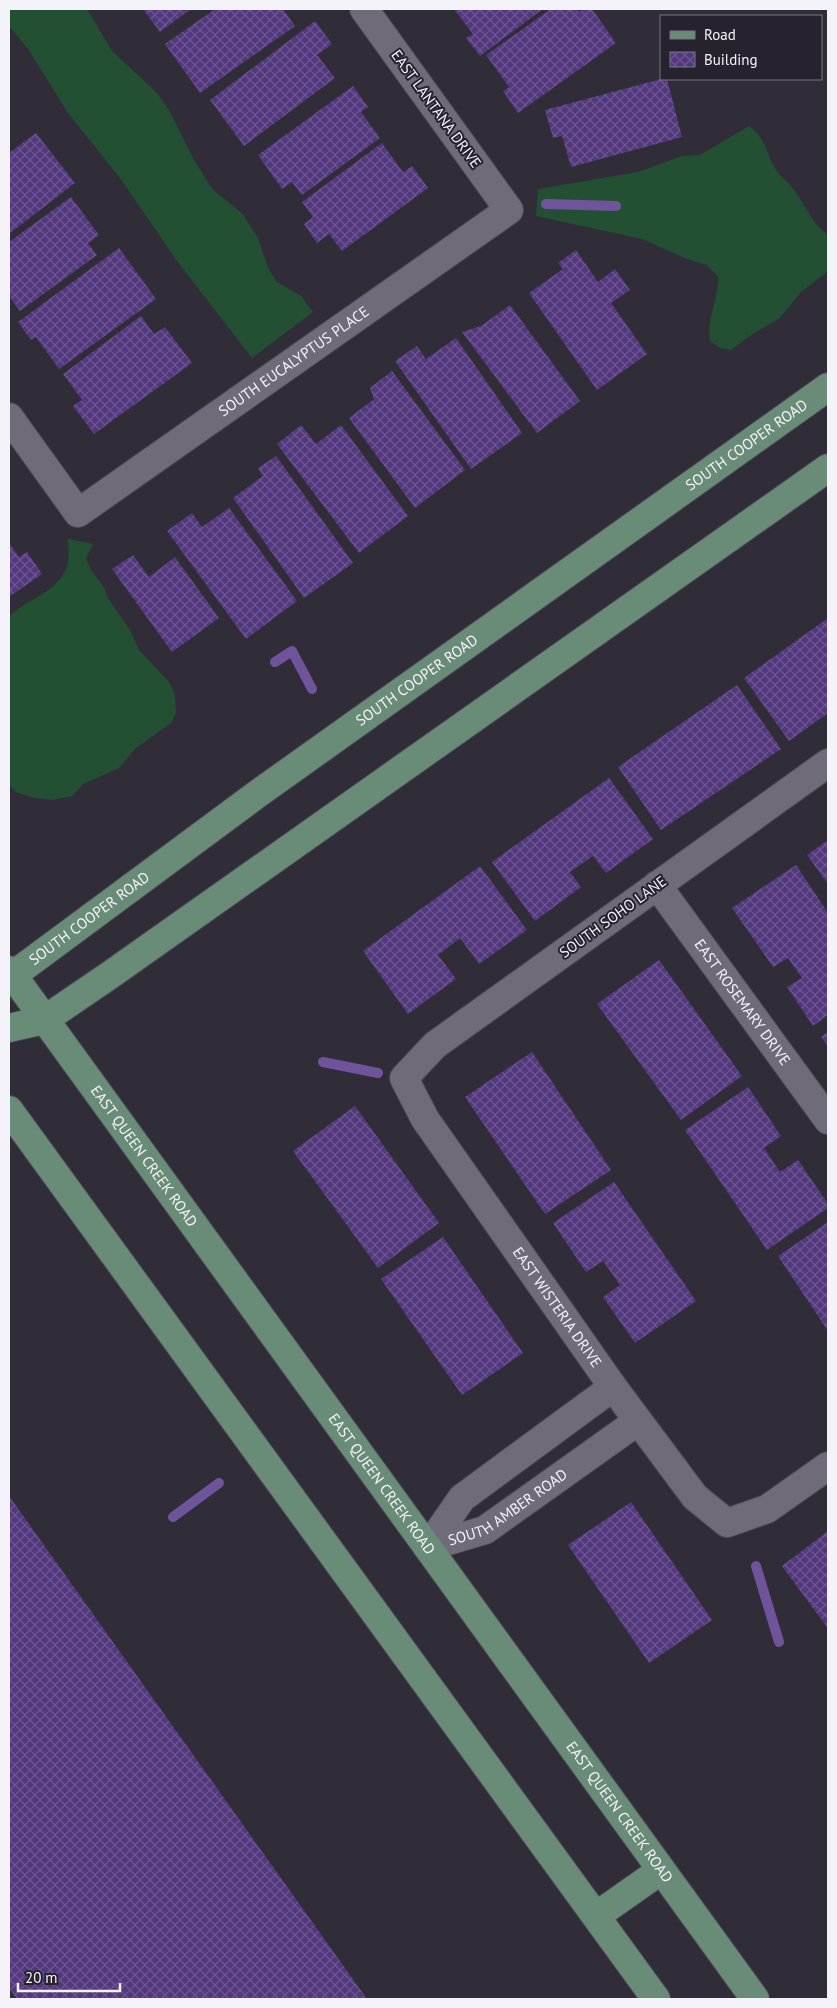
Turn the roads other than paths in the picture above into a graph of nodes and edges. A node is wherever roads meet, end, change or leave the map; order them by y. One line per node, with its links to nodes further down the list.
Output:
1 (364, 9): 2 (street, EAST LANTANA DRIVE)
2 (509, 210): 4 (street, SOUTH EUCALYPTUS PLACE)
3 (828, 387): 8 (main road, SOUTH COOPER ROAD)
4 (9, 416)
5 (828, 468): 9 (main road)
6 (828, 763): 7 (street, SOUTH SOHO LANE)
7 (657, 885): 11 (street, SOUTH SOHO LANE); 13 (street, EAST ROSEMARY DRIVE)
8 (10, 974): 9 (main road, EAST QUEEN CREEK ROAD)
9 (44, 1020): 10 (main road); 19 (main road, EAST QUEEN CREEK ROAD)
10 (9, 1028)
11 (404, 1078): 14 (street, EAST WISTERIA DRIVE)
12 (9, 1110): 21 (main road)
13 (828, 1120)
14 (613, 1387): 15 (street, EAST WISTERIA DRIVE); 16 (street, SOUTH AMBER ROAD)
15 (638, 1421): 17 (street, EAST WISTERIA DRIVE); 18 (street, SOUTH AMBER ROAD)
16 (535, 1443): 18 (street); 19 (street, SOUTH AMBER ROAD)
17 (828, 1466)
18 (560, 1477): 19 (street, SOUTH AMBER ROAD)
19 (428, 1547): 20 (main road, EAST QUEEN CREEK ROAD)
20 (660, 1871): 21 (main road); 23 (main road, EAST QUEEN CREEK ROAD)
21 (596, 1916): 22 (main road)
22 (656, 1999)
23 (755, 1999)

